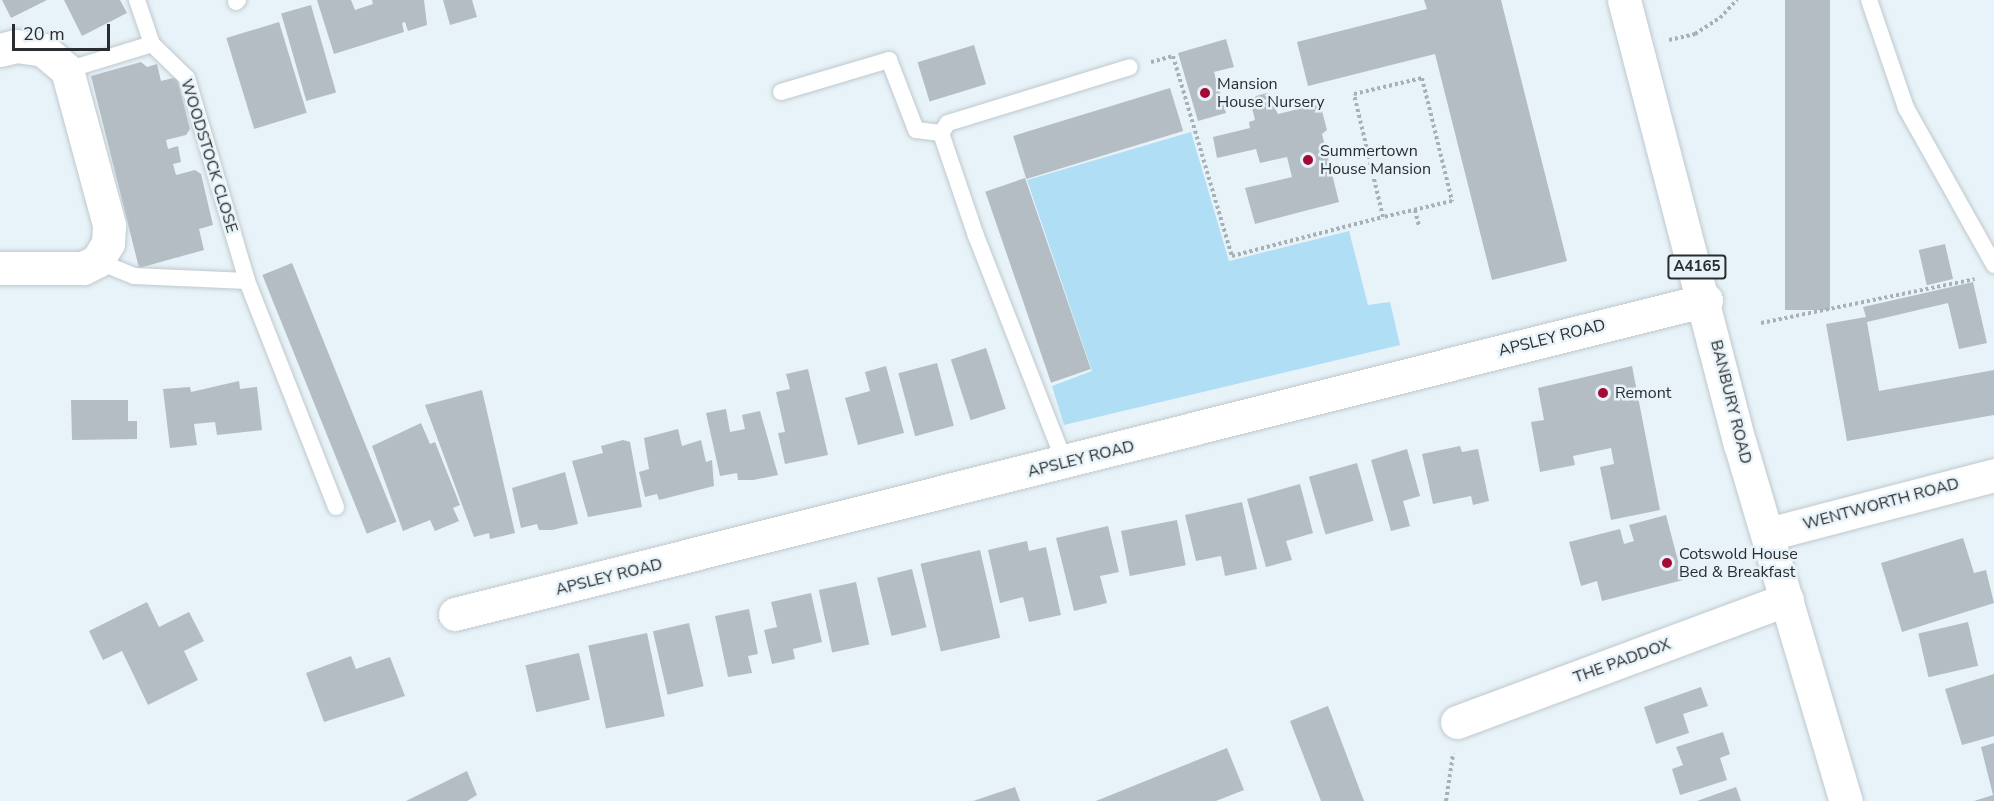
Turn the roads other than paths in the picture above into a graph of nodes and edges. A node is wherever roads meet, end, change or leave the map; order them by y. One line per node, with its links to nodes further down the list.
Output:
1 (137, 0): 4 (lane, WOODSTOCK CLOSE)
2 (1624, 0): 14 (street, BANBURY ROAD / A4165)
3 (1869, 0): 11 (lane)
4 (152, 44): 7 (lane); 13 (lane, WOODSTOCK CLOSE)
5 (0, 50): 7 (street)
6 (1130, 67): 9 (lane)
7 (67, 70): 10 (street)
8 (781, 92): 9 (lane)
9 (941, 133): 15 (lane)
10 (97, 261): 12 (street); 13 (lane)
11 (1994, 265)
12 (0, 268)
13 (247, 281): 17 (lane, WOODSTOCK CLOSE)
14 (1706, 300): 15 (street, APSLEY ROAD); 18 (street, BANBURY ROAD / A4165)
15 (1065, 463): 20 (street, APSLEY ROAD)
16 (1994, 475): 18 (street, WENTWORTH ROAD)
17 (336, 507)
18 (1768, 534): 19 (street, BANBURY ROAD / A4165)
19 (1787, 599): 21 (street, THE PADDOX); 22 (street, BANBURY ROAD / A4165)
20 (455, 614)
21 (1457, 722)
22 (1846, 801)

